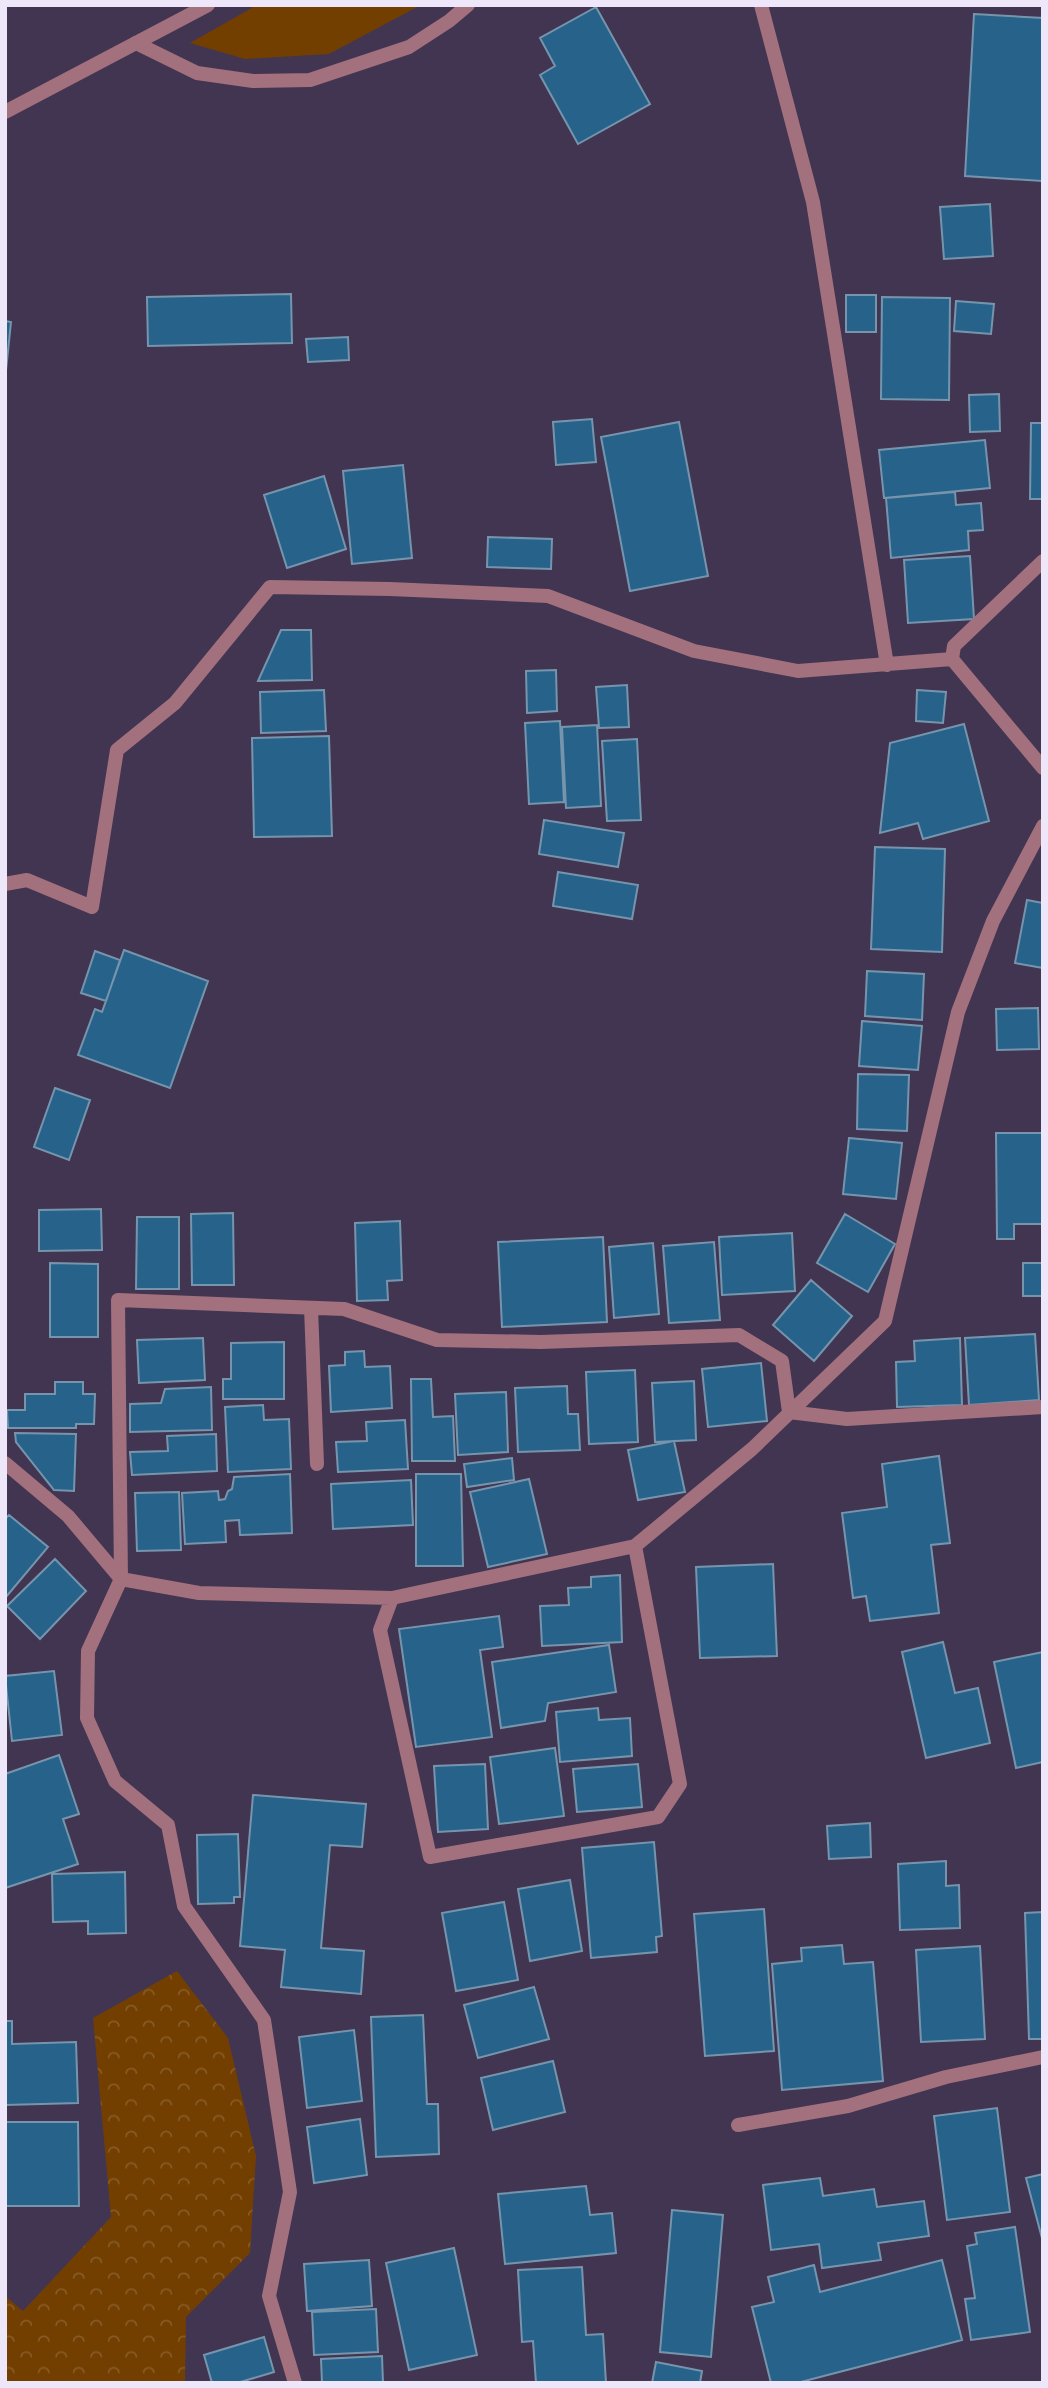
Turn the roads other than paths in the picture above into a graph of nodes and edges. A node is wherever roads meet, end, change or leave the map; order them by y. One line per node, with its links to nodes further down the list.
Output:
1 (208, 5): 4 (street)
2 (468, 5): 4 (street)
3 (761, 5): 8 (street)
4 (136, 43): 5 (street)
5 (5, 112)
6 (1043, 561): 7 (street)
7 (952, 659): 8 (street); 9 (street)
8 (887, 664): 11 (street)
9 (1043, 768)
10 (1043, 826): 14 (street)
11 (5, 884)
12 (311, 1308): 14 (street); 16 (street); 18 (street)
13 (1043, 1407): 14 (street)
14 (789, 1412): 17 (street)
15 (5, 1463): 18 (street)
16 (317, 1464)
17 (635, 1546): 19 (street); 19 (street)
18 (121, 1579): 19 (street); 22 (street)
19 (392, 1598)
20 (1043, 2057): 21 (street)
21 (738, 2125)
22 (295, 2383)

